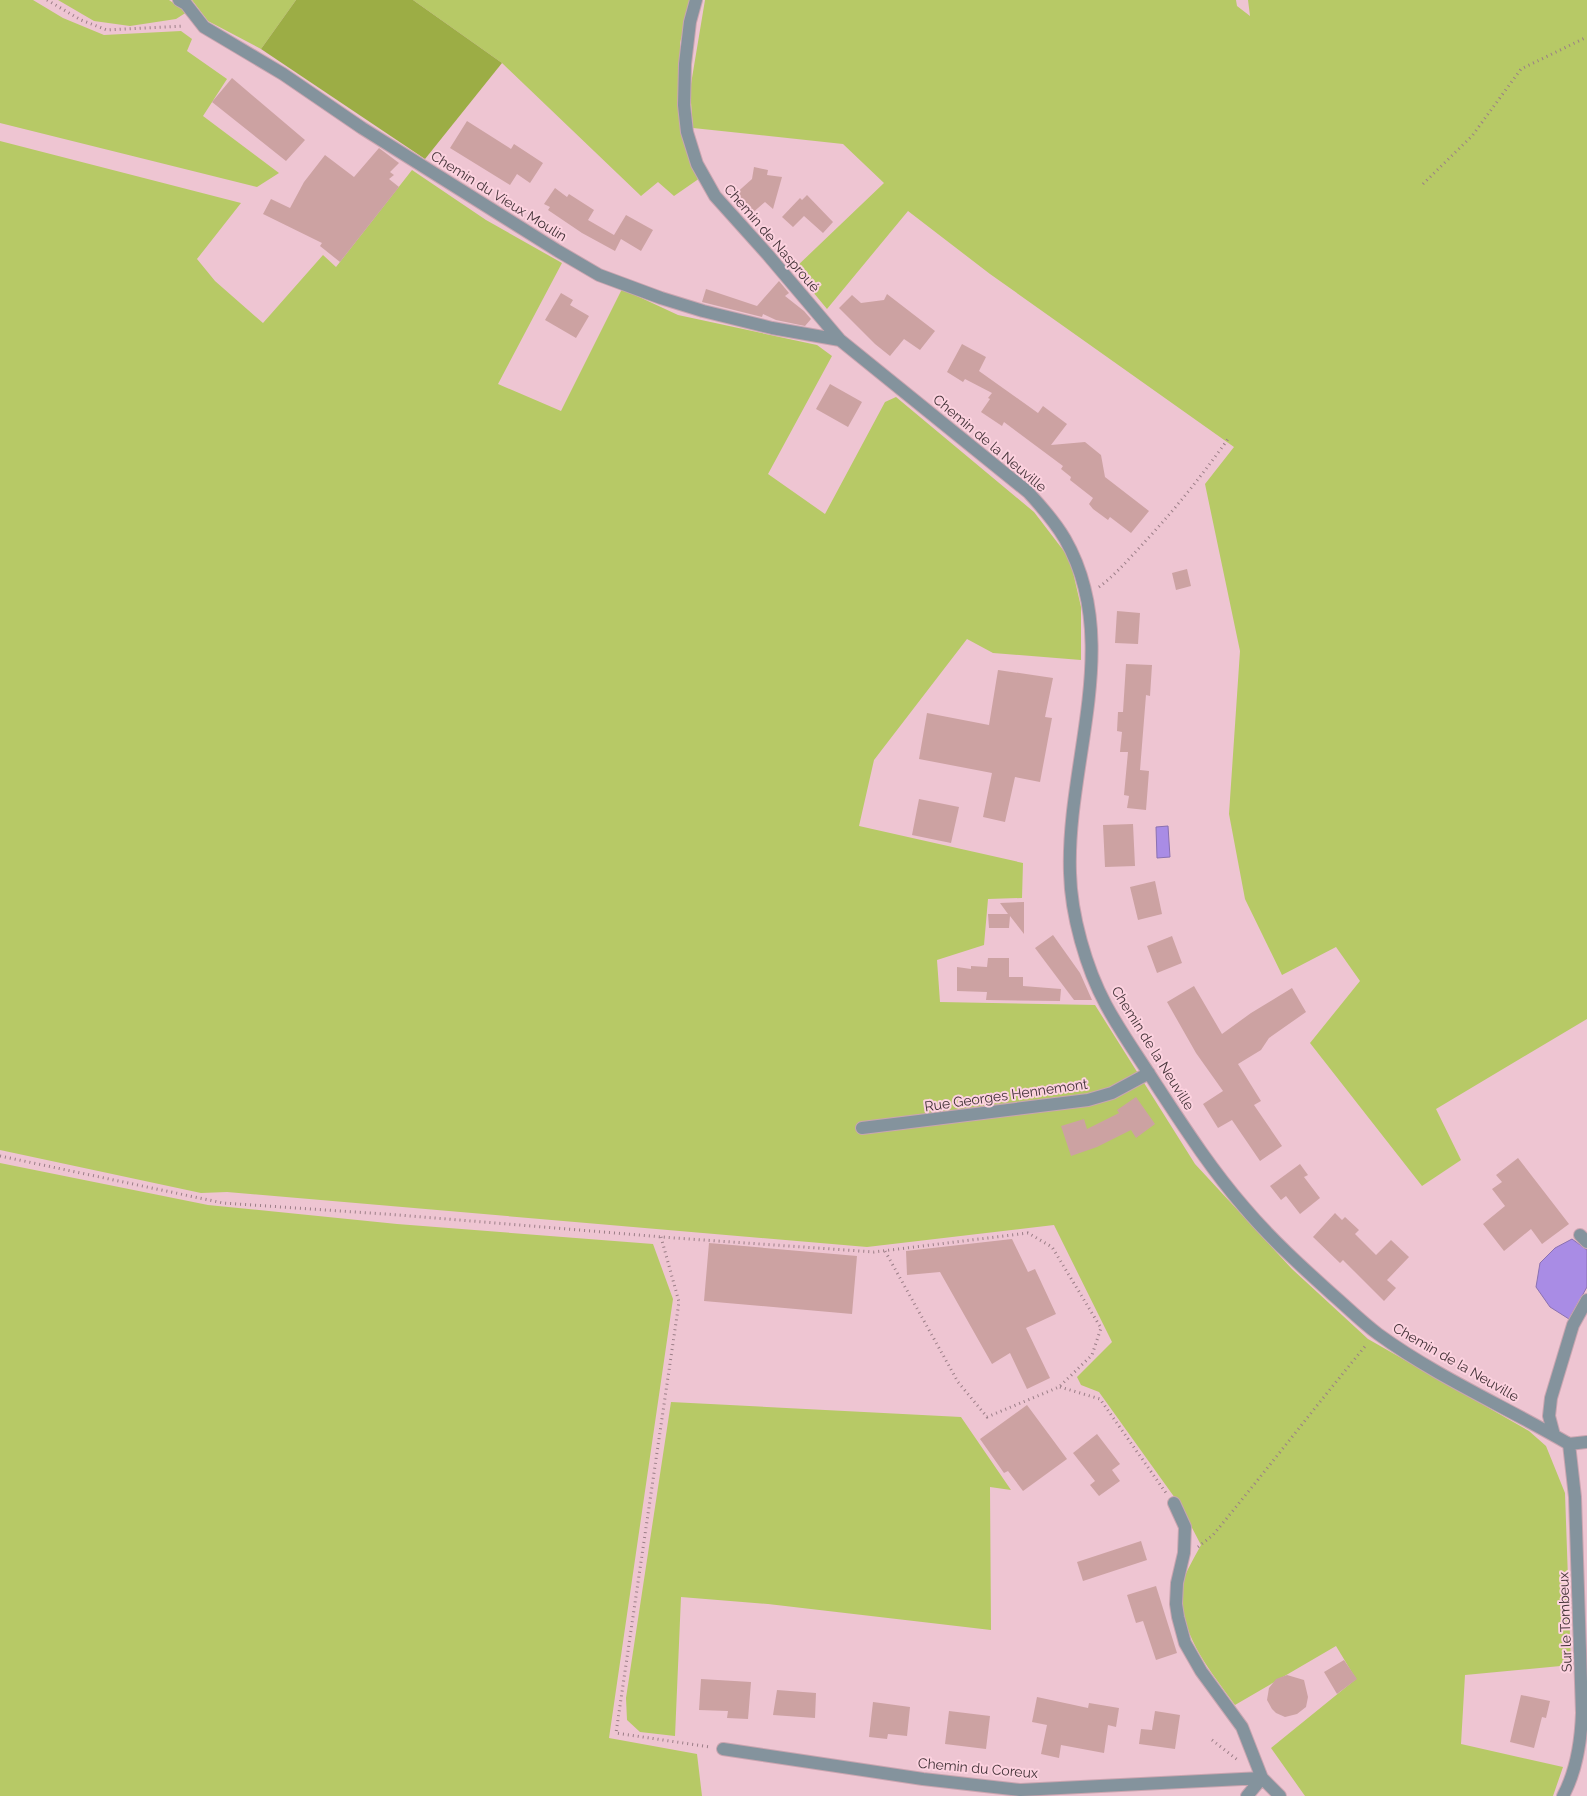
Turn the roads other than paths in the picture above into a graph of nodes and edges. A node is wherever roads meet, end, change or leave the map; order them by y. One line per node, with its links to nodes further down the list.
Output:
1 (179, 0): 3 (street, Chemin du Vieux Moulin)
2 (696, 0): 3 (street, Chemin de Nasproué)
3 (840, 340): 4 (street, Chemin de la Neuville)
4 (1149, 1073): 5 (street, Rue Georges Hennemont); 7 (street, Chemin de la Neuville)
5 (862, 1128)
6 (1587, 1300): 7 (street)
7 (1554, 1435): 9 (street, Chemin de la Neuville)
8 (1587, 1442): 9 (street)
9 (1569, 1444): 15 (street, Sur le Tombeux)
10 (1174, 1503): 12 (street)
11 (723, 1749): 12 (street, Chemin du Coreux)
12 (1262, 1778): 13 (street); 14 (street)
13 (1246, 1796)
14 (1280, 1796)
15 (1563, 1796)

